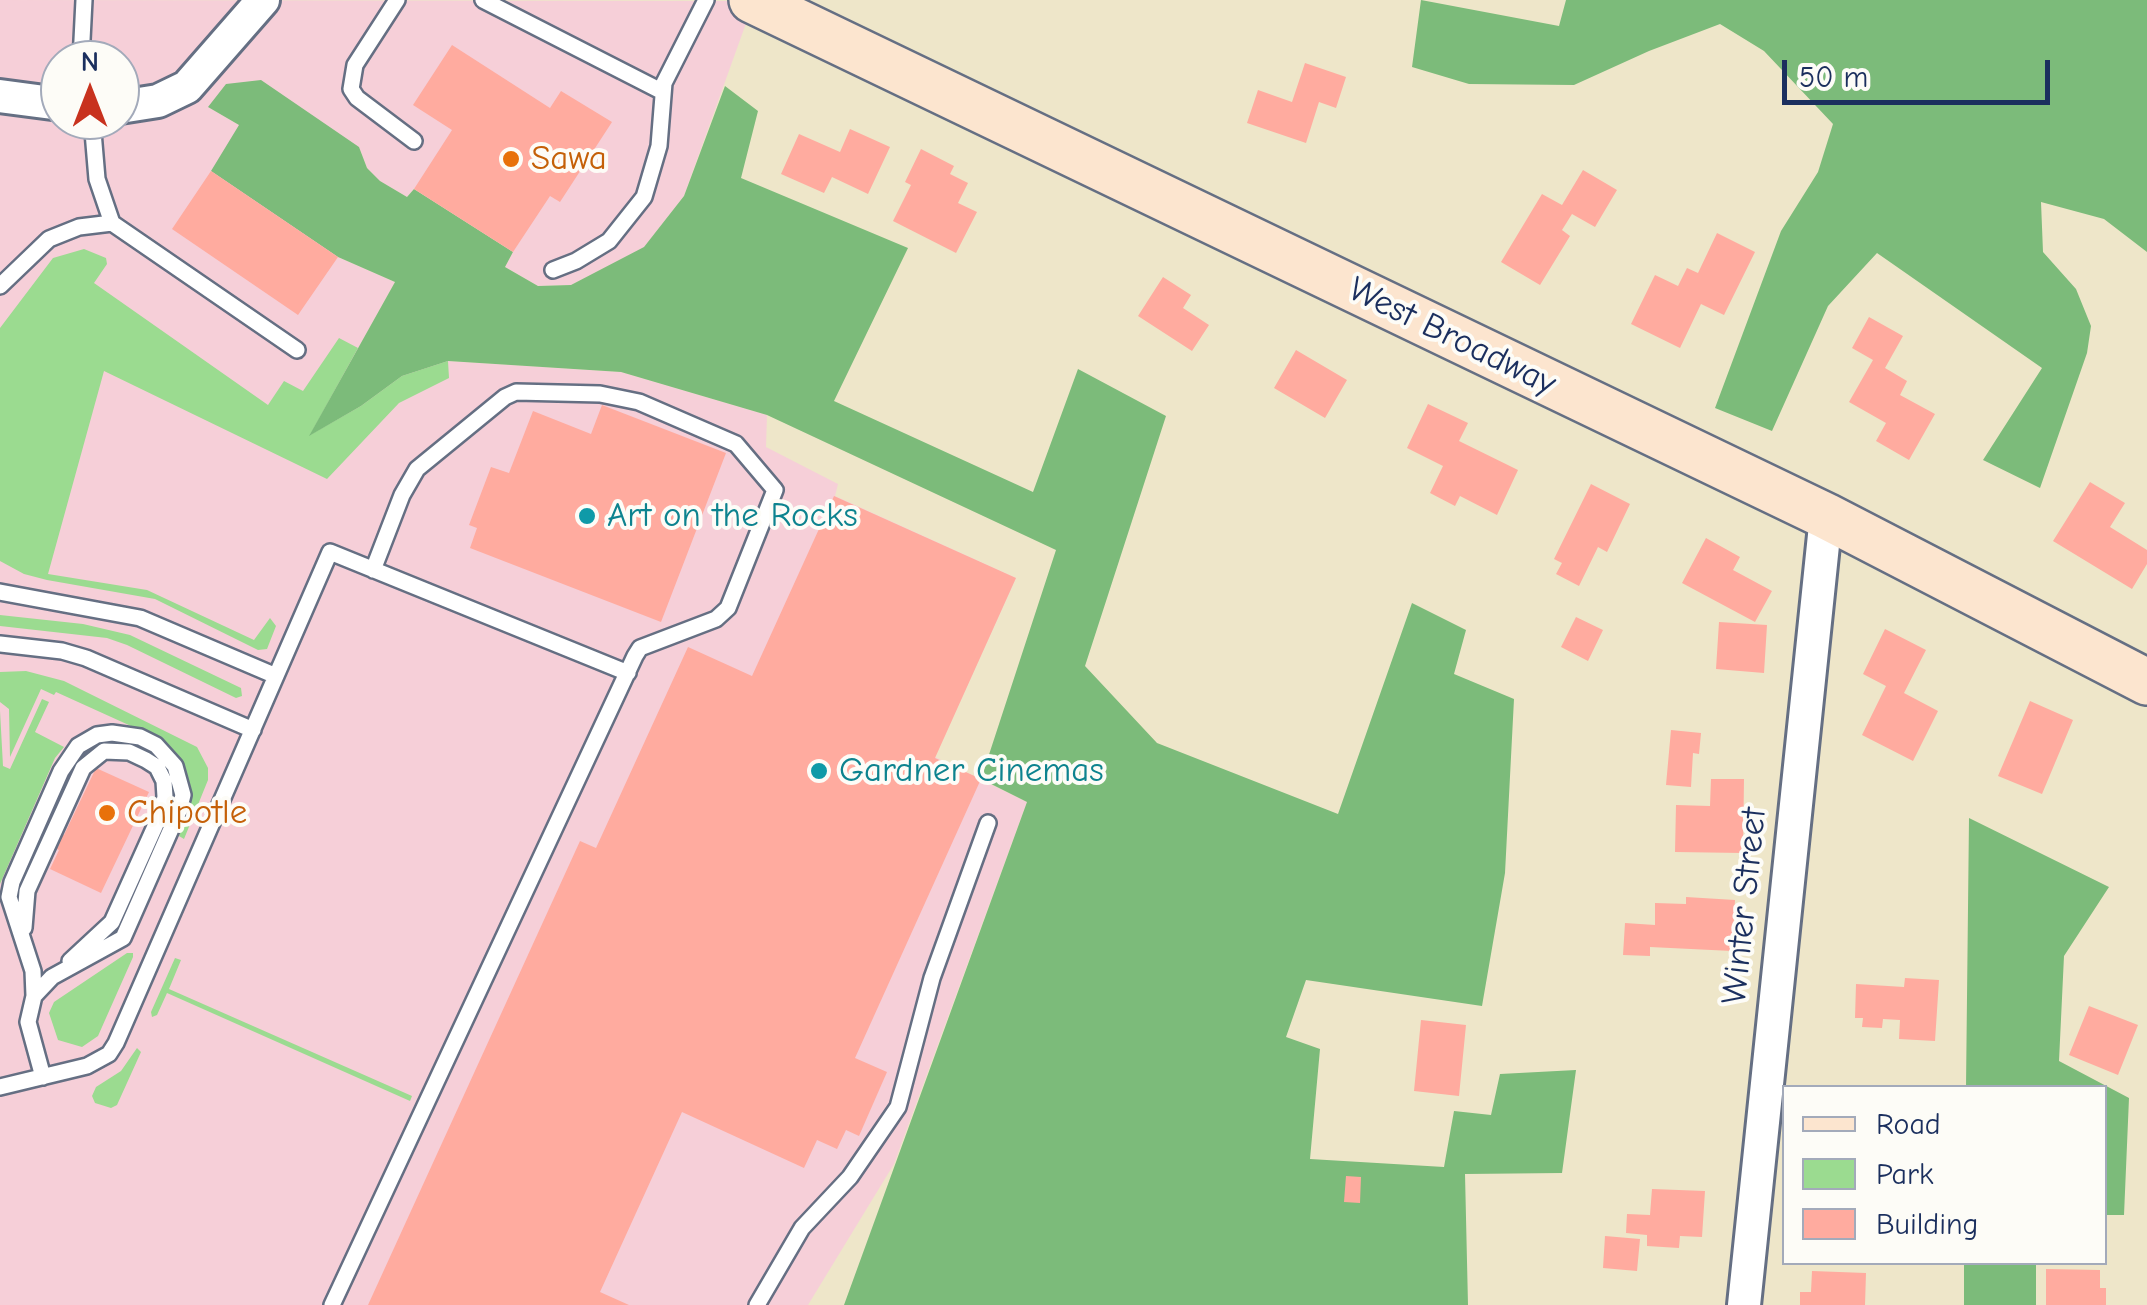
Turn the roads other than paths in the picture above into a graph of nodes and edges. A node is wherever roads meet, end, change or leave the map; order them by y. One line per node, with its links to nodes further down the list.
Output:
1 (84, 0): 7 (lane)
2 (264, 0): 11 (street)
3 (397, 0): 13 (lane)
4 (483, 0): 8 (lane)
5 (706, 0): 8 (lane)
6 (752, 0): 18 (main road, West Broadway)
7 (82, 40)
8 (663, 92): 15 (lane)
9 (0, 96): 10 (street)
10 (40, 101)
11 (140, 104)
12 (94, 140): 14 (lane)
13 (414, 141)
14 (112, 223): 16 (lane); 17 (lane)
15 (553, 270)
16 (0, 286)
17 (297, 350)
18 (1826, 516): 24 (main road, West Broadway); 32 (street, Winter Street)
19 (373, 570): 22 (lane); 22 (lane); 23 (lane)
20 (0, 592): 23 (lane)
21 (0, 644): 25 (lane)
22 (628, 672): 30 (lane)
23 (276, 676): 25 (lane)
24 (2147, 682)
25 (252, 730): 28 (lane)
26 (988, 823): 31 (lane)
27 (34, 996): 27 (lane); 28 (lane)
28 (43, 1077): 29 (lane)
29 (0, 1087)
30 (332, 1305)
31 (757, 1305)
32 (1744, 1305)

